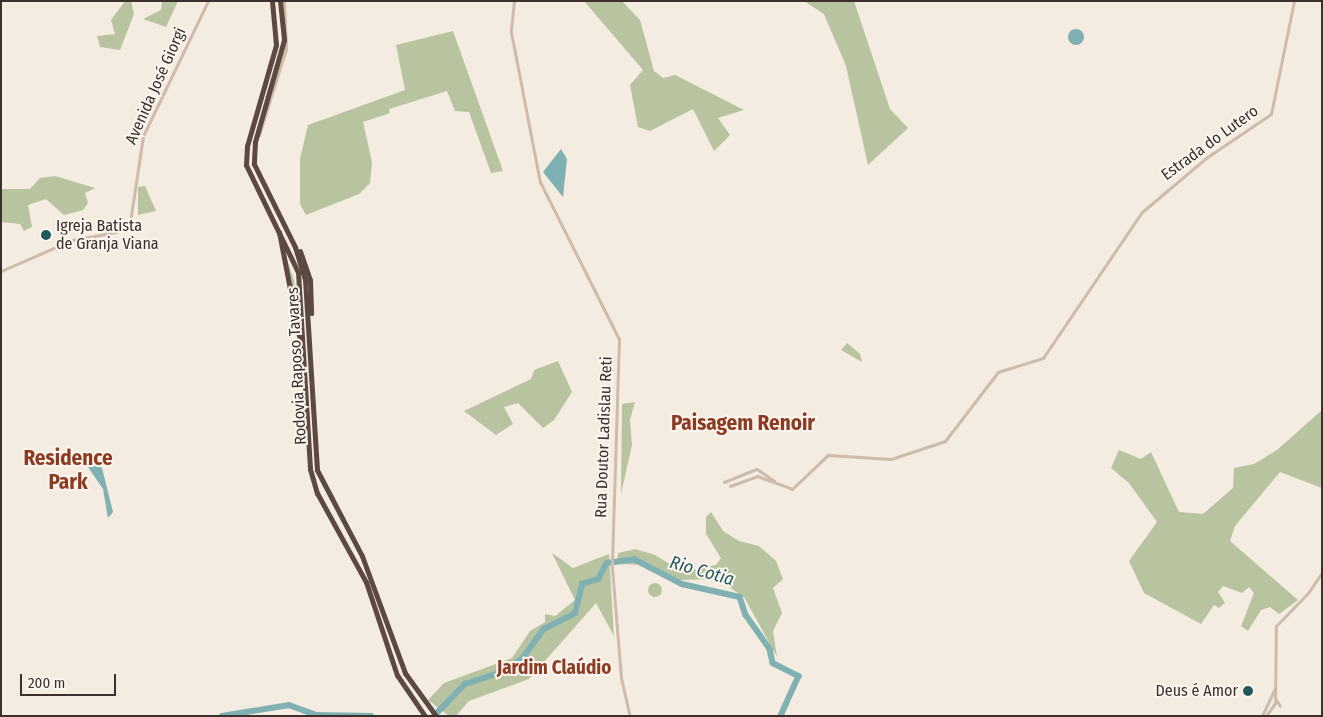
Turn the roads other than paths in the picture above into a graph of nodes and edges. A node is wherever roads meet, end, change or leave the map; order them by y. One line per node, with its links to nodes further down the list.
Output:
1 (208, 1): 9 (street, Avenida José Giorgi)
2 (272, 1): 8 (highway, Rodovia Raposo Tavares)
3 (280, 1): 7 (highway)
4 (284, 1): 7 (street)
5 (514, 1): 24 (street, Rua Doutor Ladislau Reti)
6 (1294, 1): 11 (street, Estrada do Lutero)
7 (255, 142): 23 (highway, Rodovia Raposo Tavares)
8 (278, 229): 10 (highway); 10 (highway, Rodovia Raposo Tavares)
9 (1, 271)
10 (302, 354): 22 (highway, Rodovia Raposo Tavares)
11 (775, 481): 12 (street); 13 (street)
12 (724, 482)
13 (730, 486)
14 (1322, 572): 15 (street)
15 (1274, 689): 16 (street); 17 (street)
16 (1275, 697): 18 (street); 20 (street)
17 (1269, 702): 18 (street); 19 (street)
18 (1274, 703): 21 (street)
19 (1267, 706): 21 (street); 25 (street)
20 (1280, 706)
21 (1271, 712): 26 (street)
22 (425, 716)
23 (436, 716)
24 (630, 716)
25 (1262, 716)
26 (1266, 716)

